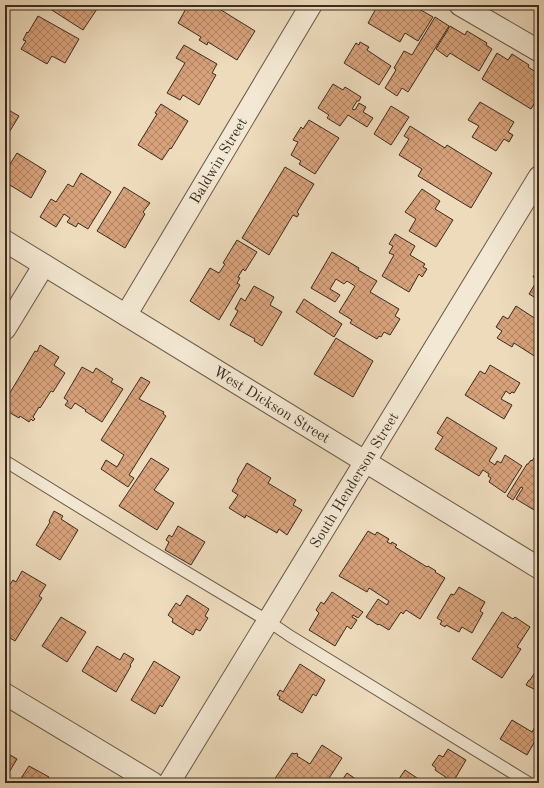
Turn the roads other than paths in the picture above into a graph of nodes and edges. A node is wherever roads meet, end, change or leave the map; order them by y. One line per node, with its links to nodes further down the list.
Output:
1 (310, 5): 7 (street, Baldwin Street)
2 (460, 5): 3 (street)
3 (539, 51)
4 (539, 177): 10 (street, South Henderson Street)
5 (5, 241): 6 (street, West Dickson Street)
6 (44, 265): 7 (street, West Dickson Street); 8 (street)
7 (126, 315): 10 (street, West Dickson Street)
8 (5, 329)
9 (5, 461): 12 (lane)
10 (365, 462): 11 (street, West Dickson Street); 12 (street, South Henderson Street)
11 (539, 568)
12 (268, 621): 15 (street, South Henderson Street); 16 (lane)
13 (5, 694): 14 (street)
14 (153, 783)
15 (169, 783)
16 (530, 783)

